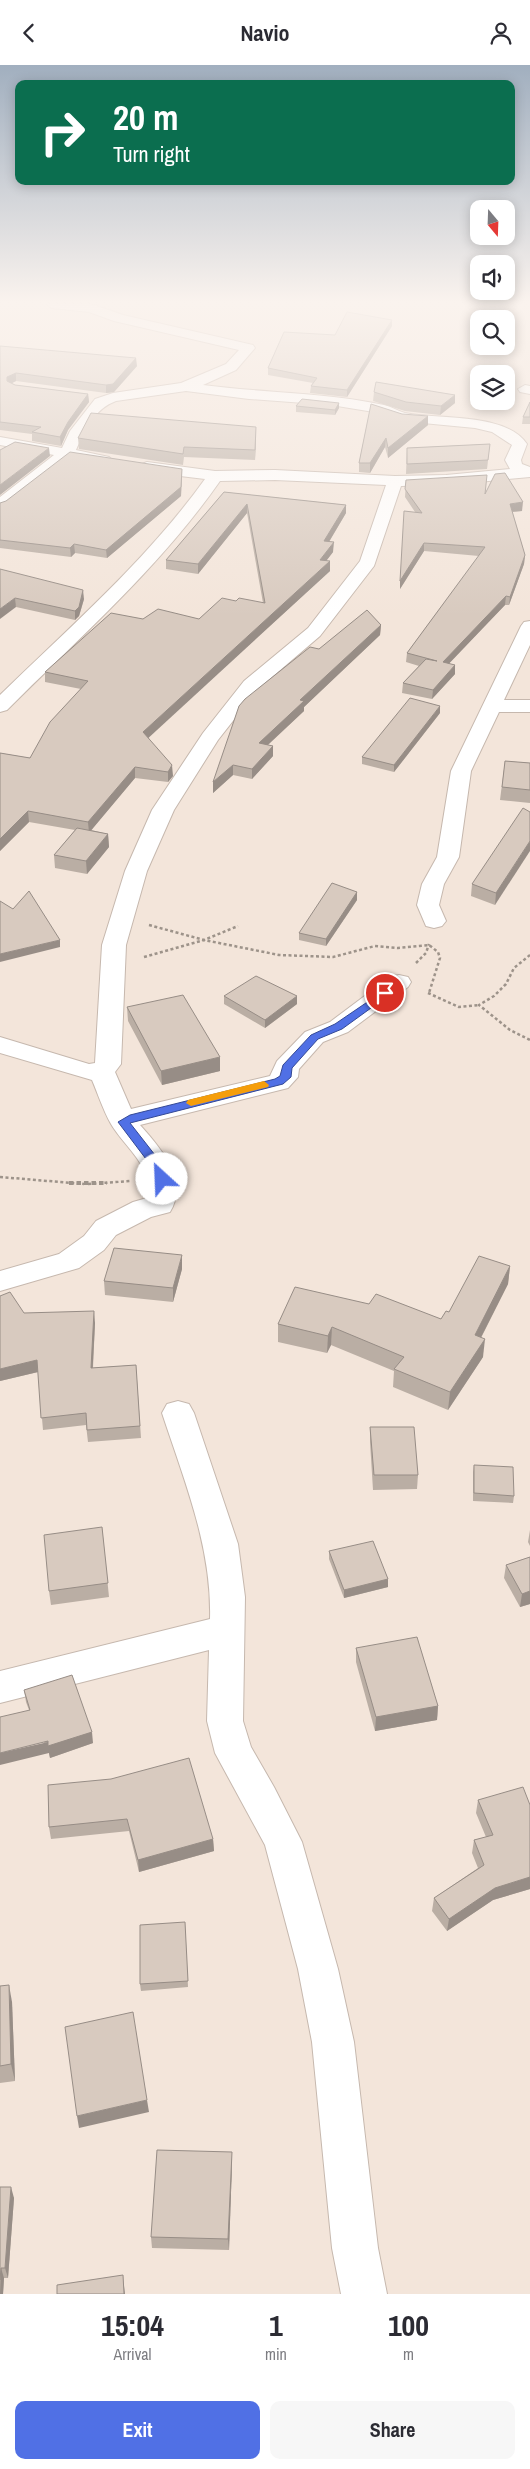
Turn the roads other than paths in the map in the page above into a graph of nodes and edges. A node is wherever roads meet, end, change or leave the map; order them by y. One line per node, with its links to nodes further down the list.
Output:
1 (94, 408): 4 (street)
2 (378, 408): 5 (street)
3 (0, 441): 4 (street)
4 (67, 453): 6 (street); 8 (street)
5 (526, 472): 7 (street)
6 (215, 476): 7 (street); 10 (street)
7 (395, 481): 16 (street)
8 (0, 505)
9 (530, 626): 11 (street)
10 (0, 706)
11 (492, 706): 12 (street); 13 (street)
12 (530, 706)
13 (434, 921)
14 (399, 982): 17 (street)
15 (0, 1045): 16 (street)
16 (102, 1072): 17 (street)
17 (123, 1122): 18 (street)
18 (0, 1281)
19 (178, 1413): 20 (street)
20 (227, 1630): 21 (street); 22 (street)
21 (0, 1687)
22 (364, 2294)

